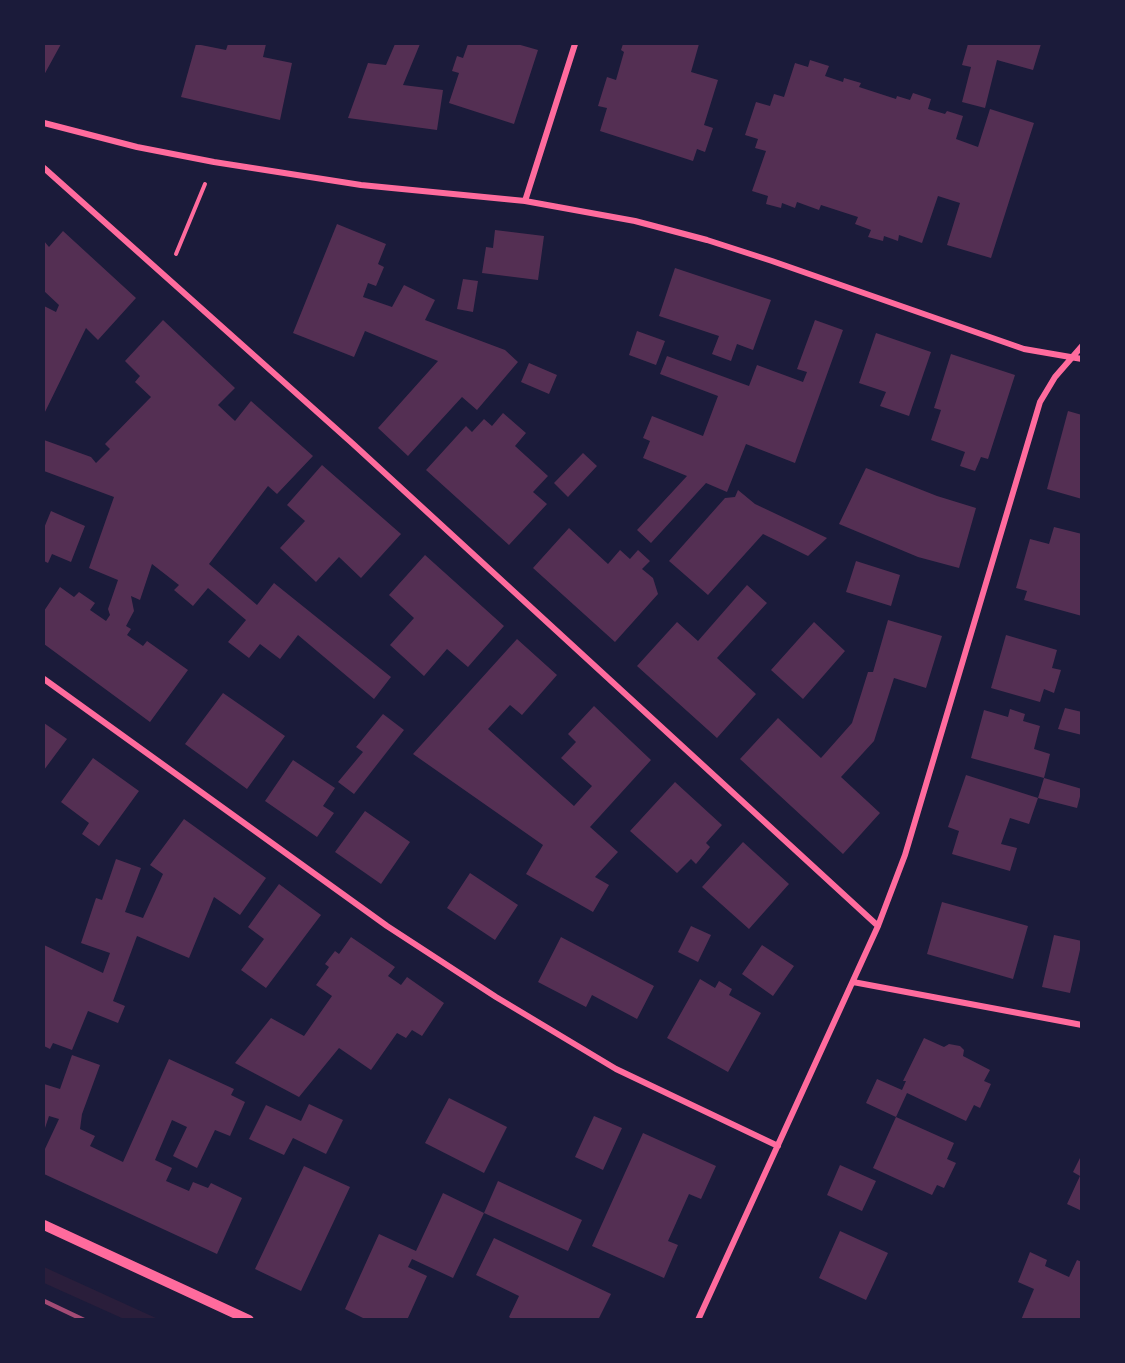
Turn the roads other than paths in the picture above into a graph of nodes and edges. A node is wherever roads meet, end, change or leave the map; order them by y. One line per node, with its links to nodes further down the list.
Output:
1 (575, 44): 4 (street)
2 (44, 123): 4 (street)
3 (44, 168): 9 (street)
4 (525, 201): 6 (street)
5 (1082, 346): 6 (street)
6 (1072, 357): 7 (street); 9 (street)
7 (1082, 359)
8 (44, 679): 12 (street)
9 (878, 926): 10 (street)
10 (853, 982): 11 (street); 12 (street)
11 (1082, 1025)
12 (778, 1146): 15 (street)
13 (44, 1226): 14 (street)
14 (249, 1320)
15 (698, 1320)

